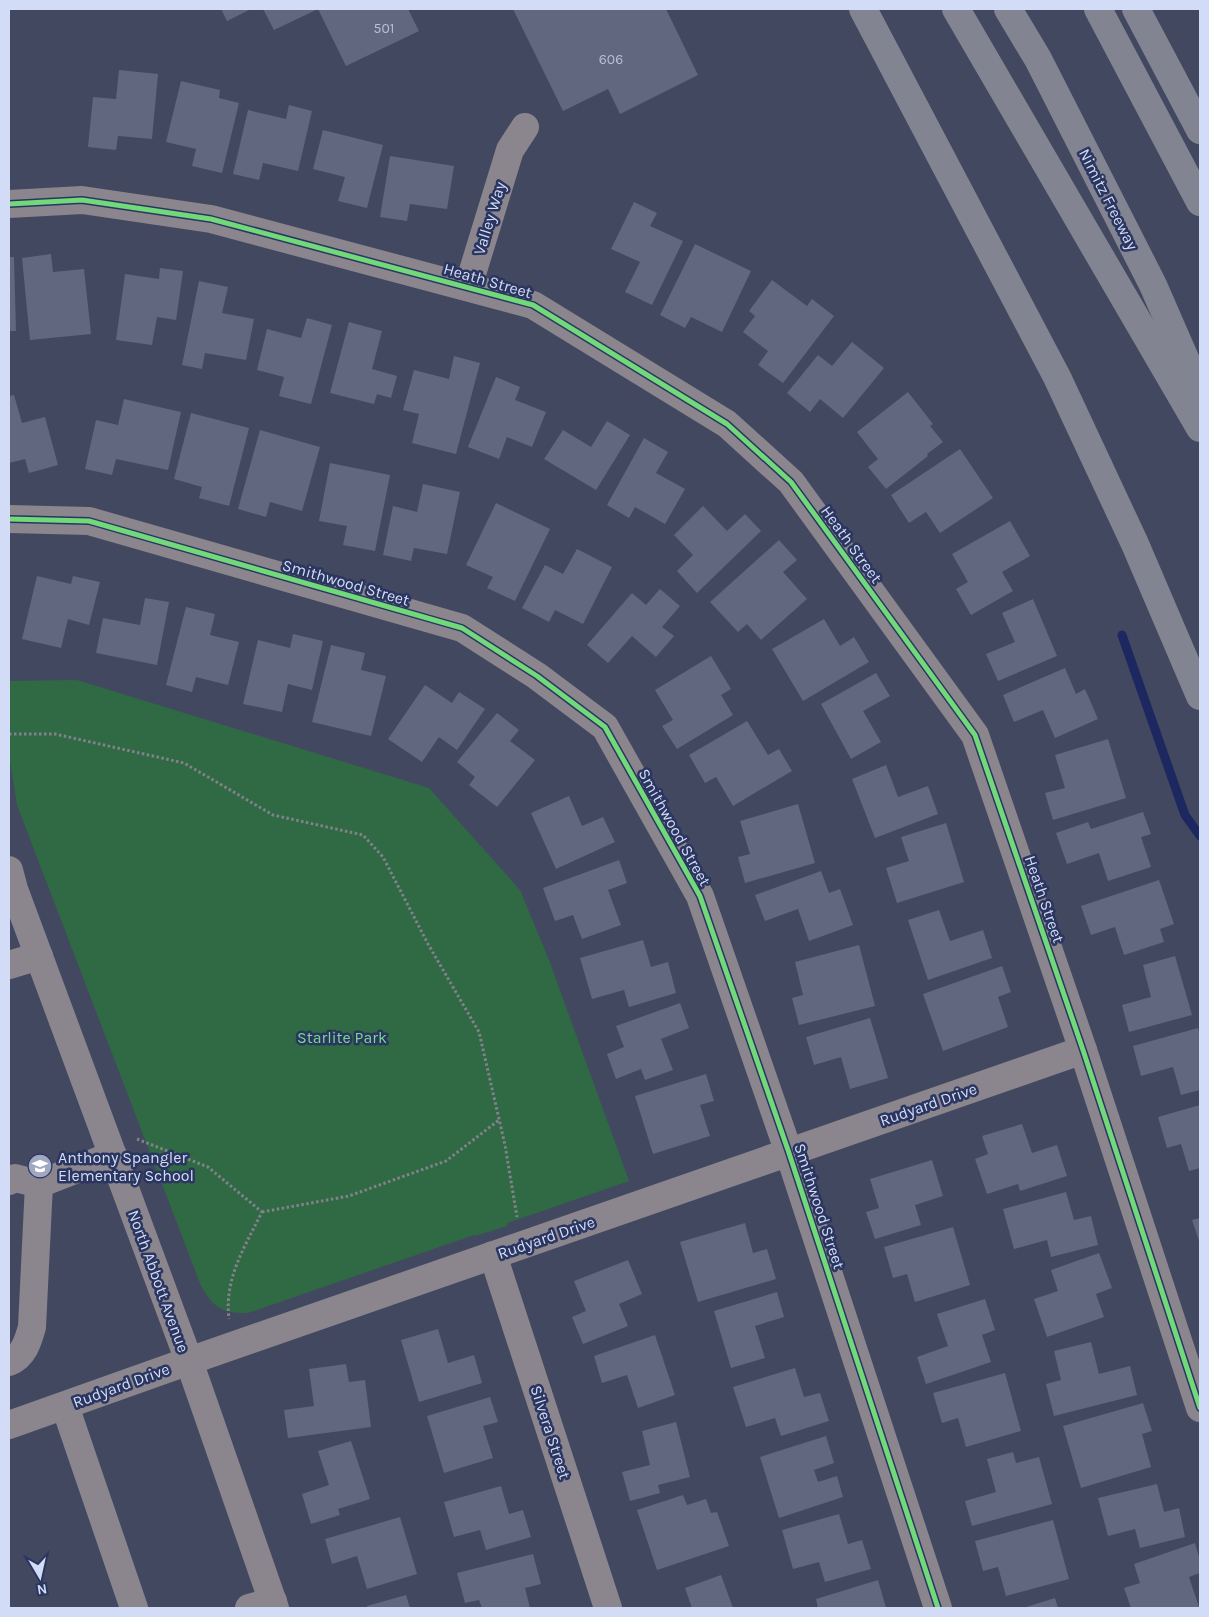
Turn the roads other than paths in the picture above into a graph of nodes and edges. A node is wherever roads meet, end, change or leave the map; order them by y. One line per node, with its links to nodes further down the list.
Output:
1 (863, 9): 14 (highway)
2 (956, 9): 12 (highway)
3 (1008, 9): 11 (highway, Nimitz Freeway)
4 (1098, 9): 8 (highway)
5 (1136, 9): 7 (highway)
6 (525, 127): 10 (street, Valley Way)
7 (1200, 130)
8 (1200, 202)
9 (9, 204): 10 (street, Heath Street)
10 (468, 287): 18 (street, Heath Street)
11 (1200, 393)
12 (1200, 428)
13 (9, 519): 19 (street, Smithwood Street)
14 (1200, 696)
15 (9, 870): 16 (street, North Abbott Avenue)
16 (39, 956): 17 (street); 20 (street, North Abbott Avenue)
17 (9, 965)
18 (1083, 1050): 19 (street, Rudyard Drive); 27 (street, Heath Street)
19 (789, 1152): 23 (street, Rudyard Drive); 32 (street, Smithwood Street)
20 (113, 1155): 22 (street); 24 (street, North Abbott Avenue)
21 (9, 1181): 22 (street)
22 (40, 1184): 25 (street)
23 (494, 1255): 24 (street, Rudyard Drive); 31 (street, Silvera Street)
24 (189, 1360): 26 (street, Rudyard Drive); 29 (street, North Abbott Avenue)
25 (9, 1362)
26 (65, 1406): 28 (street, Rudyard Drive); 30 (street)
27 (1200, 1408)
28 (9, 1425)
29 (265, 1606)
30 (134, 1608)
31 (608, 1608)
32 (938, 1608)

